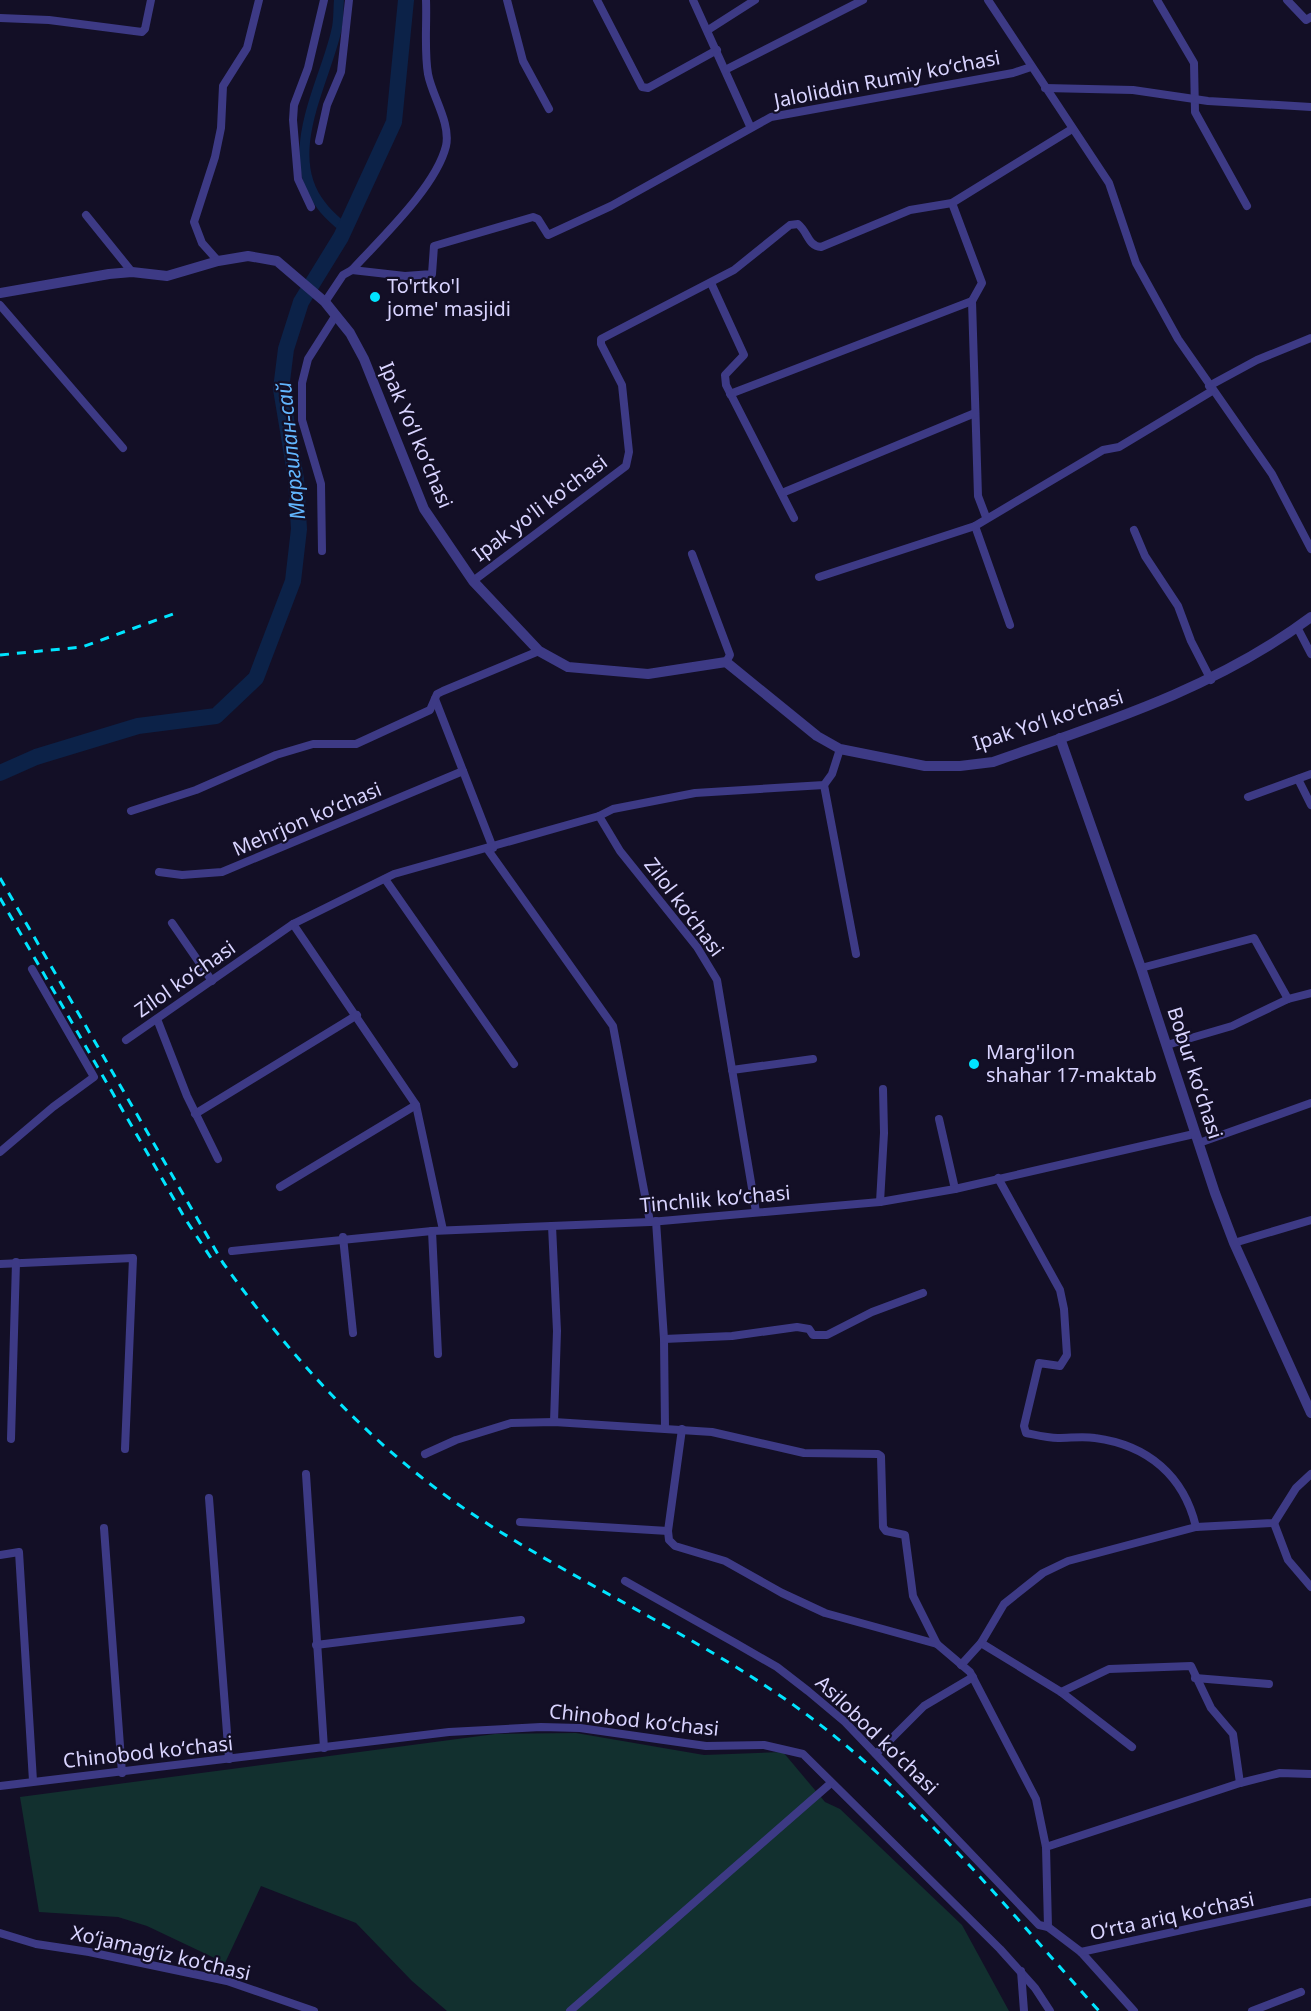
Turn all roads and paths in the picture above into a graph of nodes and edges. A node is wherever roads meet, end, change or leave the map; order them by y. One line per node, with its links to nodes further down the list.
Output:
1 (151, 0): 15 (street)
2 (259, 0): 31 (street)
3 (324, 0): 29 (street)
4 (349, 0): 26 (street)
5 (426, 0): 32 (street)
6 (507, 0): 23 (street)
7 (597, 0): 17 (street)
8 (693, 0): 16 (street)
9 (756, 0): 16 (street)
10 (863, 0): 19 (street)
11 (988, 0): 18 (street, Jaloliddin Rumiy koʻchasi)
12 (1157, 0): 21 (street)
13 (1287, 0): 14 (street)
14 (1311, 17)
15 (0, 18)
16 (708, 30): 17 (street)
17 (717, 50): 19 (street)
18 (1031, 67): 20 (street, Jaloliddin Rumiy koʻchasi); 24 (street, Jaloliddin Rumiy koʻchasi)
19 (725, 70): 24 (street)
20 (1045, 88): 21 (street); 25 (street, Jaloliddin Rumiy koʻchasi)
21 (1194, 98): 22 (street); 28 (street)
22 (1311, 107)
23 (549, 109)
24 (750, 126): 32 (street, Jaloliddin Rumiy koʻchasi)
25 (1072, 129): 27 (street); 41 (street, Jaloliddin Rumiy koʻchasi)
26 (319, 141)
27 (952, 203): 34 (street); 36 (street)
28 (1247, 206)
29 (311, 207)
30 (86, 215): 33 (street)
31 (218, 261): 33 (street); 37 (street, Ipak Yoʻl koʻchasi)
32 (352, 270): 37 (street)
33 (132, 272): 35 (street)
34 (711, 283): 42 (street); 54 (street, Ipak yo'li ko'chasi)
35 (0, 293)
36 (972, 301): 42 (street); 43 (street)
37 (325, 302): 39 (street, Ipak Yoʻl koʻchasi)
38 (0, 305): 44 (street)
39 (336, 315): 51 (street); 54 (street, Ipak Yoʻl koʻchasi)
40 (1311, 338): 41 (street)
41 (1210, 388): 47 (street); 50 (street, Jaloliddin Rumiy koʻchasi)
42 (730, 394): 45 (street)
43 (975, 413): 45 (street); 47 (street)
44 (123, 448)
45 (782, 493): 46 (street)
46 (794, 518)
47 (986, 518): 48 (street)
48 (975, 526): 53 (street); 56 (street)
49 (1134, 530): 61 (street)
50 (1311, 549)
51 (322, 551)
52 (692, 554): 60 (street)
53 (819, 577)
54 (473, 581): 58 (street, Ipak Yoʻl koʻchasi)
55 (1311, 617): 57 (street, Ipak Yoʻl koʻchasi)
56 (1010, 625)
57 (1297, 627): 59 (street); 61 (street, Ipak Yoʻl koʻchasi)
58 (539, 651): 60 (street, Ipak Yoʻl koʻchasi); 62 (street)
59 (1311, 654)
60 (726, 662): 64 (street, Ipak Yoʻl koʻchasi)
61 (1211, 680): 63 (street, Ipak Yoʻl koʻchasi)
62 (435, 699): 65 (street); 71 (street)
63 (1060, 738): 64 (street, Ipak Yoʻl koʻchasi); 79 (street, Bobur koʻchasi)
64 (840, 749): 68 (street)
65 (463, 771): 73 (street); 74 (street, Mehrjon koʻchasi)
66 (1311, 774): 67 (street)
67 (1298, 779): 69 (street); 70 (street)
68 (824, 785): 72 (street); 78 (street)
69 (1248, 797)
70 (1311, 805)
71 (131, 811)
72 (599, 816): 73 (street, Zilol ko‘chasi); 90 (street, Zilol ko‘chasi)
73 (490, 849): 75 (street, Zilol ko‘chasi); 105 (street)
74 (159, 872)
75 (385, 879): 77 (street, Zilol ko‘chasi); 89 (street)
76 (172, 923): 81 (street)
77 (293, 924): 81 (street, Zilol ko‘chasi); 84 (street)
78 (856, 954)
79 (1141, 968): 83 (street); 87 (street, Bobur koʻchasi)
80 (32, 969): 97 (street)
81 (212, 981): 85 (street, Zilol ko‘chasi)
82 (1311, 993): 83 (street)
83 (1288, 999): 87 (street)
84 (357, 1015): 93 (street); 94 (street)
85 (157, 1019): 86 (street, Zilol ko‘chasi); 94 (street)
86 (126, 1040)
87 (1167, 1045): 96 (street, Bobur koʻchasi)
88 (813, 1059): 90 (street)
89 (514, 1064)
90 (732, 1070): 103 (street, Zilol ko‘chasi)
91 (883, 1089): 102 (street)
92 (1311, 1103): 96 (street, Tinchlik koʻchasi)
93 (416, 1105): 100 (street); 107 (street)
94 (195, 1114): 98 (street)
95 (939, 1119): 101 (street)
96 (1197, 1138): 99 (street, Tinchlik koʻchasi); 110 (street, Bobur koʻchasi)
97 (0, 1152)
98 (218, 1159)
99 (998, 1178): 101 (street, Tinchlik koʻchasi); 130 (street)
100 (280, 1187)
101 (955, 1189): 102 (street, Tinchlik koʻchasi)
102 (880, 1202): 103 (street, Tinchlik koʻchasi)
103 (756, 1212): 105 (street, Tinchlik koʻchasi)
104 (1311, 1220): 110 (street)
105 (653, 1221): 106 (street, Tinchlik koʻchasi); 116 (street)
106 (552, 1226): 107 (street, Tinchlik koʻchasi); 119 (street)
107 (443, 1230): 108 (street, Tinchlik koʻchasi)
108 (432, 1231): 109 (street, Tinchlik koʻchasi); 117 (street)
109 (343, 1238): 111 (street, Tinchlik koʻchasi); 115 (street)
110 (1234, 1243): 118 (street, Bobur koʻchasi)
111 (232, 1251)
112 (16, 1262): 113 (street); 122 (street); 123 (street)
113 (0, 1264)
114 (923, 1293): 116 (street)
115 (352, 1333)
116 (664, 1339): 120 (street)
117 (438, 1354)
118 (1311, 1413)
119 (554, 1422): 120 (street); 124 (street)
120 (665, 1428): 121 (street)
121 (682, 1429): 132 (street); 138 (street)
122 (11, 1439)
123 (125, 1449)
124 (425, 1454)
125 (306, 1474): 139 (street)
126 (1311, 1474): 129 (street)
127 (209, 1498): 148 (street)
128 (519, 1522): 132 (street)
129 (1274, 1523): 130 (street); 135 (street)
130 (1196, 1527): 137 (street)
131 (104, 1528): 149 (street)
132 (668, 1531): 138 (street)
133 (0, 1555): 151 (street)
134 (625, 1581): 147 (street, Asilobod koʻchasi)
135 (1311, 1587)
136 (521, 1620): 139 (street)
137 (981, 1643): 140 (street); 144 (street)
138 (937, 1644): 140 (street)
139 (315, 1645): 145 (street)
140 (961, 1665): 141 (street)
141 (973, 1677): 147 (street); 155 (street)
142 (1195, 1678): 143 (street); 144 (street); 153 (street)
143 (1269, 1684)
144 (1061, 1692): 146 (street)
145 (324, 1748): 148 (street, Chinobod koʻchasi); 152 (street, Chinobod koʻchasi)
146 (1132, 1748)
147 (876, 1754): 157 (street, Asilobod koʻchasi)
148 (229, 1759): 149 (street, Chinobod koʻchasi)
149 (122, 1773): 151 (street, Chinobod koʻchasi)
150 (1311, 1774): 153 (street)
151 (33, 1781): 154 (street, Chinobod koʻchasi)
152 (831, 1783): 160 (street, Chinobod koʻchasi); 163 (street)
153 (1240, 1783): 155 (street)
154 (0, 1786)
155 (1046, 1847): 157 (street)
156 (1311, 1902): 159 (street, Oʻrta ariq koʻchasi)
157 (1048, 1927): 159 (street, Asilobod koʻchasi)
158 (0, 1932): 162 (street, Xoʻjamagʻiz koʻchasi)
159 (1082, 1952): 166 (street, Oʻrta ariq koʻchasi)
160 (1021, 1971): 164 (street); 165 (street, Chinobod koʻchasi)
161 (1301, 1992): 167 (street)
162 (314, 2011)
163 (570, 2011)
164 (1024, 2011)
165 (1050, 2011)
166 (1134, 2011)
167 (1252, 2011)

